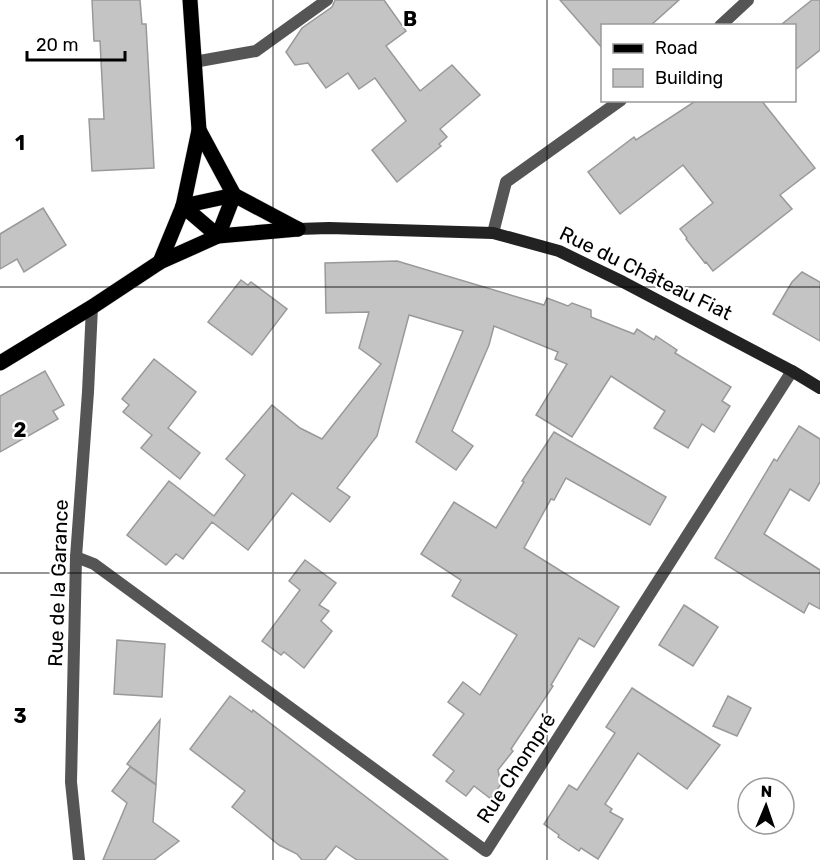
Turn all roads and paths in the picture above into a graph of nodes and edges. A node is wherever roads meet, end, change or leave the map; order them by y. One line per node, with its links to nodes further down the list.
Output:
1 (190, 0): 5 (main road)
2 (327, 0): 5 (street)
3 (748, 0): 4 (street)
4 (722, 24)
5 (194, 62): 7 (main road)
6 (618, 102): 11 (street)
7 (199, 130): 8 (main road); 9 (main road)
8 (234, 195): 9 (main road); 10 (main road, Rue du Château Fiat); 12 (main road)
9 (183, 206): 12 (main road); 13 (main road)
10 (298, 229): 11 (street, Rue du Château Fiat); 12 (main road, Rue du Château Fiat)
11 (493, 233): 16 (street, Rue du Château Fiat)
12 (218, 236): 13 (main road, Rue du Château Fiat)
13 (160, 262): 14 (main road, Rue du Château Fiat)
14 (92, 308): 15 (main road, Rue du Château Fiat); 18 (street, Rue de la Garance)
15 (0, 363)
16 (792, 371): 17 (street, Rue du Château Fiat); 18 (street, Rue Chompré)
17 (820, 388)
18 (76, 557): 19 (street, Rue de la Garance)
19 (79, 860)

